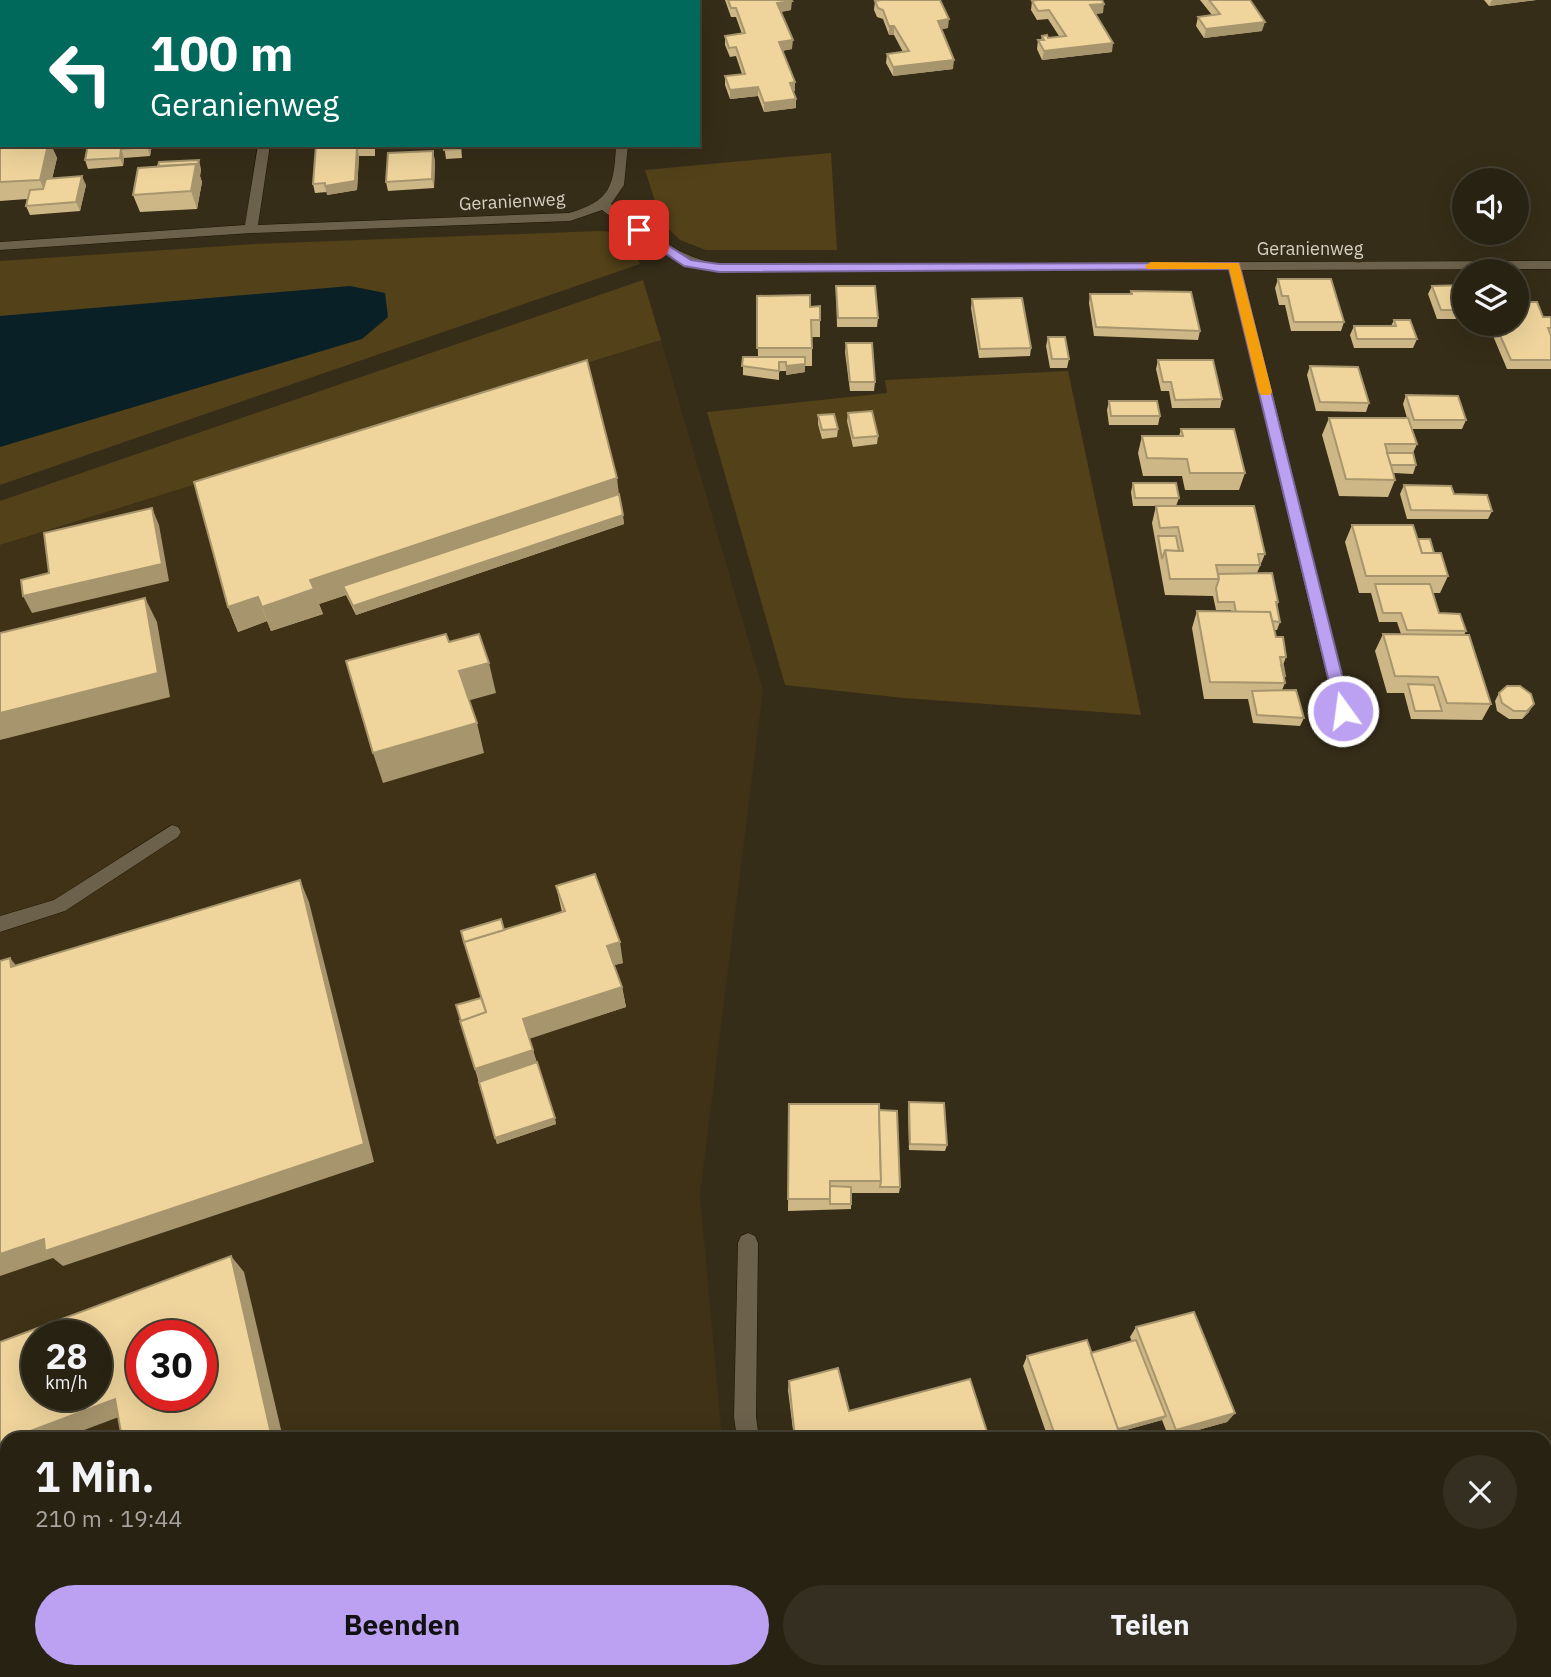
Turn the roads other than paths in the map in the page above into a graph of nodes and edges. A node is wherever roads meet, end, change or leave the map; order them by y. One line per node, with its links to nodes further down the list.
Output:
1 (264, 147): 4 (street)
2 (622, 147): 3 (street)
3 (604, 205): 4 (street, Geranienweg); 6 (street, Geranienweg)
4 (251, 229): 5 (street, Geranienweg)
5 (0, 246)
6 (1234, 265): 7 (street, Geranienweg); 8 (street)
7 (1551, 265)
8 (1343, 711)
9 (172, 832): 10 (street)
10 (0, 924)
11 (748, 1243): 12 (street)
12 (747, 1432)

